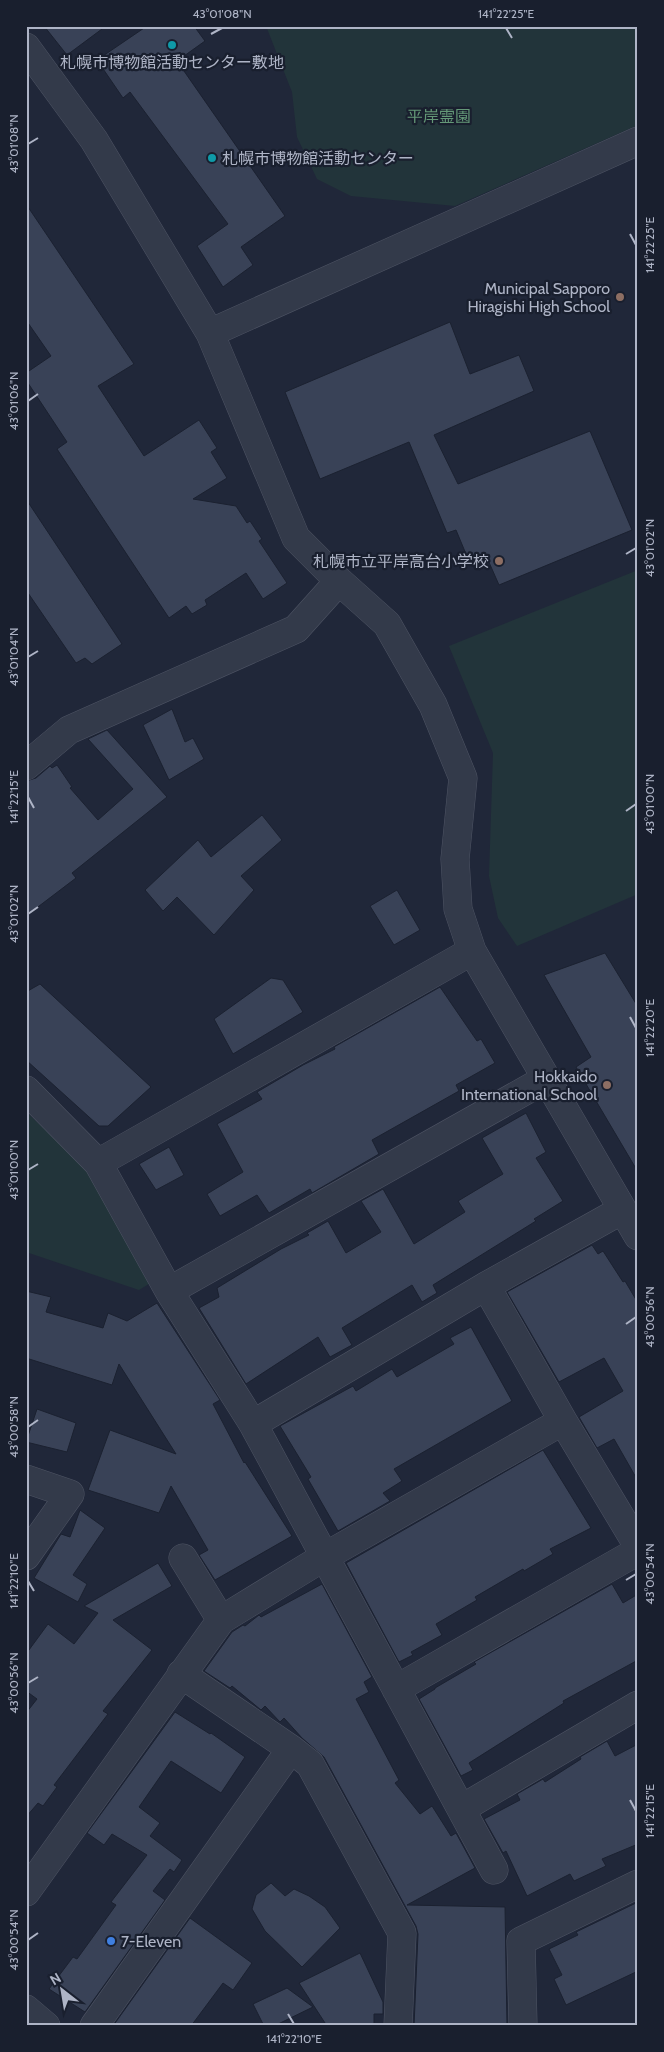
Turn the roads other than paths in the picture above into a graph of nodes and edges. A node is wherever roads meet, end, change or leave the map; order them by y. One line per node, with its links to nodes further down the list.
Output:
1 (26, 47): 3 (street)
2 (638, 141): 3 (street)
3 (210, 333): 4 (street)
4 (340, 582): 5 (street); 6 (street)
5 (26, 766)
6 (472, 951): 7 (street); 9 (street)
7 (546, 1079): 10 (street); 13 (street)
8 (26, 1090): 9 (street)
9 (98, 1163): 13 (street)
10 (622, 1210): 11 (street); 12 (street)
11 (638, 1236)
12 (486, 1286): 14 (street); 15 (street)
13 (169, 1291): 15 (street)
14 (563, 1421): 17 (street); 20 (street)
15 (253, 1424): 20 (street)
16 (26, 1479): 19 (street)
17 (638, 1546)
18 (638, 1552): 24 (street)
19 (26, 1556)
20 (324, 1557): 22 (street); 24 (street)
21 (183, 1558): 22 (street)
22 (221, 1620): 23 (street)
23 (180, 1674): 26 (street); 30 (street)
24 (396, 1689): 27 (street)
25 (638, 1705): 27 (street)
26 (290, 1749): 33 (street); 34 (street)
27 (461, 1809): 28 (street)
28 (494, 1870)
29 (638, 1884): 35 (street)
30 (26, 1892)
31 (26, 2009): 32 (street)
32 (46, 2026)
33 (94, 2026)
34 (398, 2026)
35 (523, 2026)

